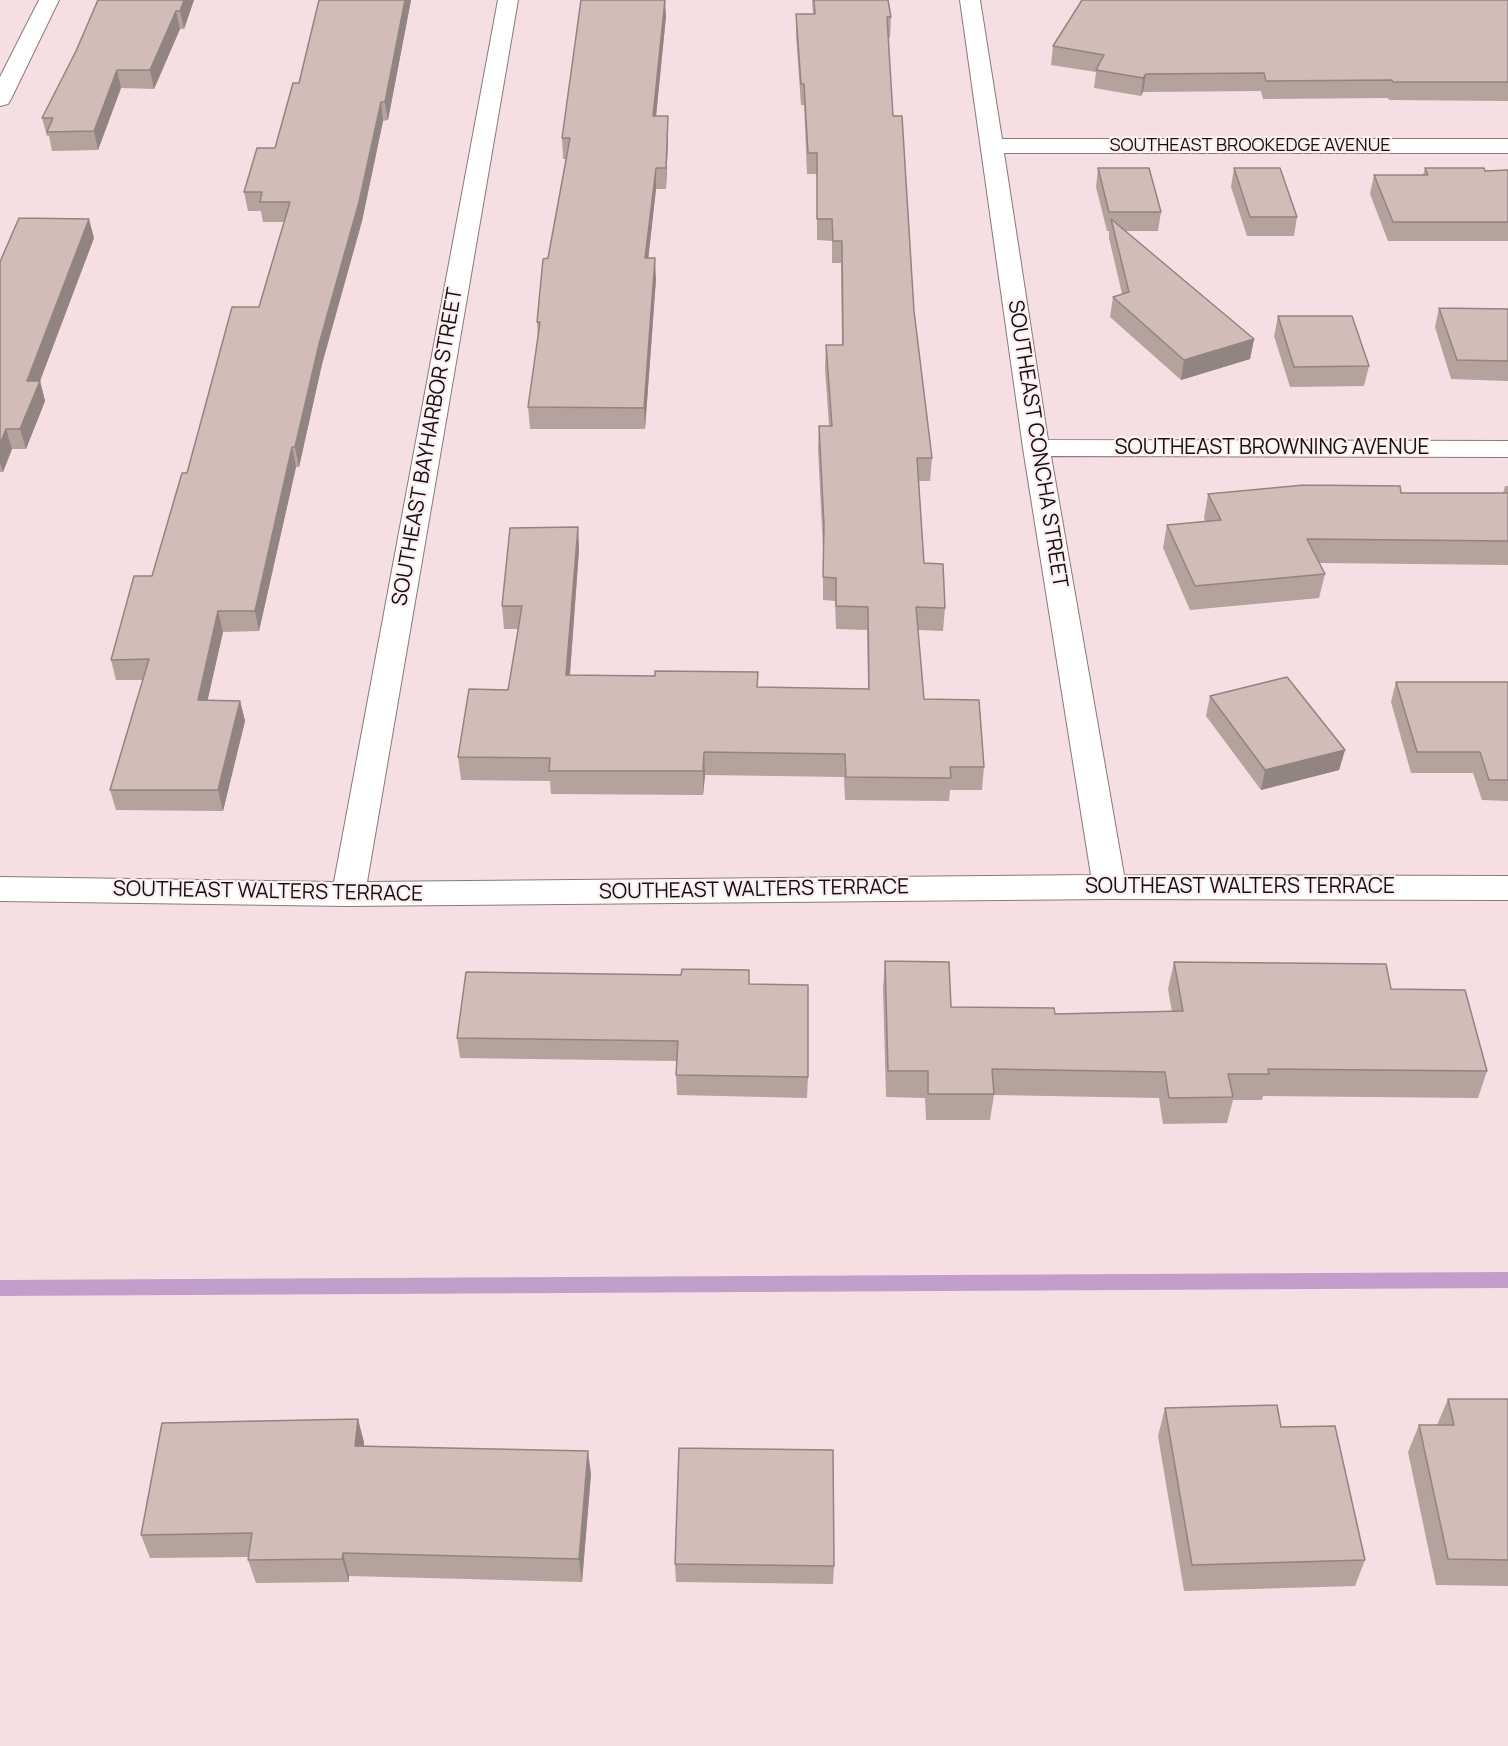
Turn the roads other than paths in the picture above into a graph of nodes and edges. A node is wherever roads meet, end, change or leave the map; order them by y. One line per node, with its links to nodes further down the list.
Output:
1 (49, 0): 4 (street)
2 (508, 0): 12 (street, SOUTHEAST BAYHARBOR STREET)
3 (970, 0): 5 (street, SOUTHEAST CONCHA STREET)
4 (0, 99)
5 (992, 146): 6 (street, SOUTHEAST BROOKEDGE AVENUE); 7 (street, SOUTHEAST CONCHA STREET)
6 (1508, 146)
7 (1036, 448): 8 (street, SOUTHEAST BROWNING AVENUE); 9 (street, SOUTHEAST CONCHA STREET)
8 (1508, 448)
9 (1109, 886): 10 (street, SOUTHEAST WALTERS TERRACE); 12 (street, SOUTHEAST WALTERS TERRACE)
10 (1508, 888)
11 (0, 889): 12 (street, SOUTHEAST WALTERS TERRACE)
12 (348, 894)

